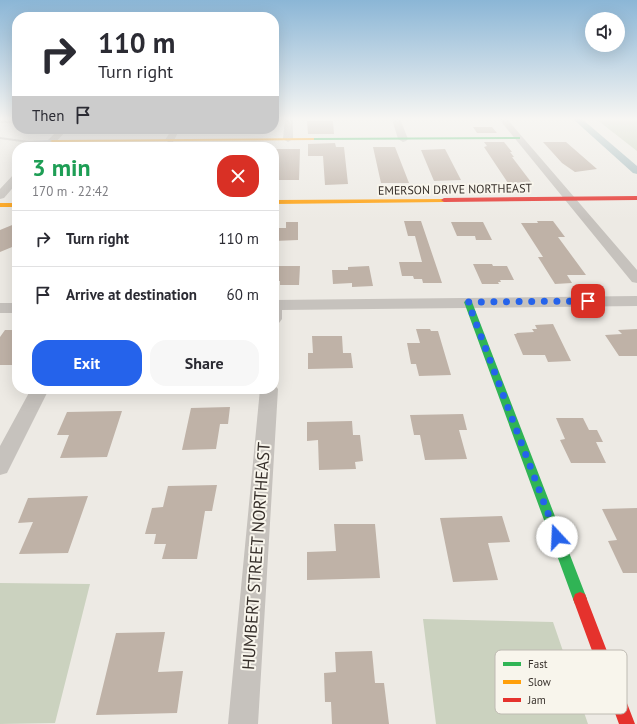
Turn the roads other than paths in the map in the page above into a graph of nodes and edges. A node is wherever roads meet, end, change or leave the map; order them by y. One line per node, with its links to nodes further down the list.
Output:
1 (530, 153): 5 (street)
2 (12, 183): 3 (street)
3 (0, 196)
4 (637, 198): 5 (street, EMERSON DRIVE NORTHEAST)
5 (570, 200): 6 (street, EMERSON DRIVE NORTHEAST); 9 (street)
6 (279, 202)
7 (0, 205): 8 (street)
8 (12, 205)
9 (637, 279)
10 (637, 301): 11 (street)
11 (468, 302): 14 (street); 18 (street)
12 (0, 308): 13 (street)
13 (12, 308)
14 (279, 309)
15 (37, 394): 17 (street)
16 (269, 394): 20 (street, HUMBERT STREET NORTHEAST)
17 (0, 466)
18 (599, 650)
19 (623, 714): 21 (street)
20 (243, 724)
21 (627, 724)

